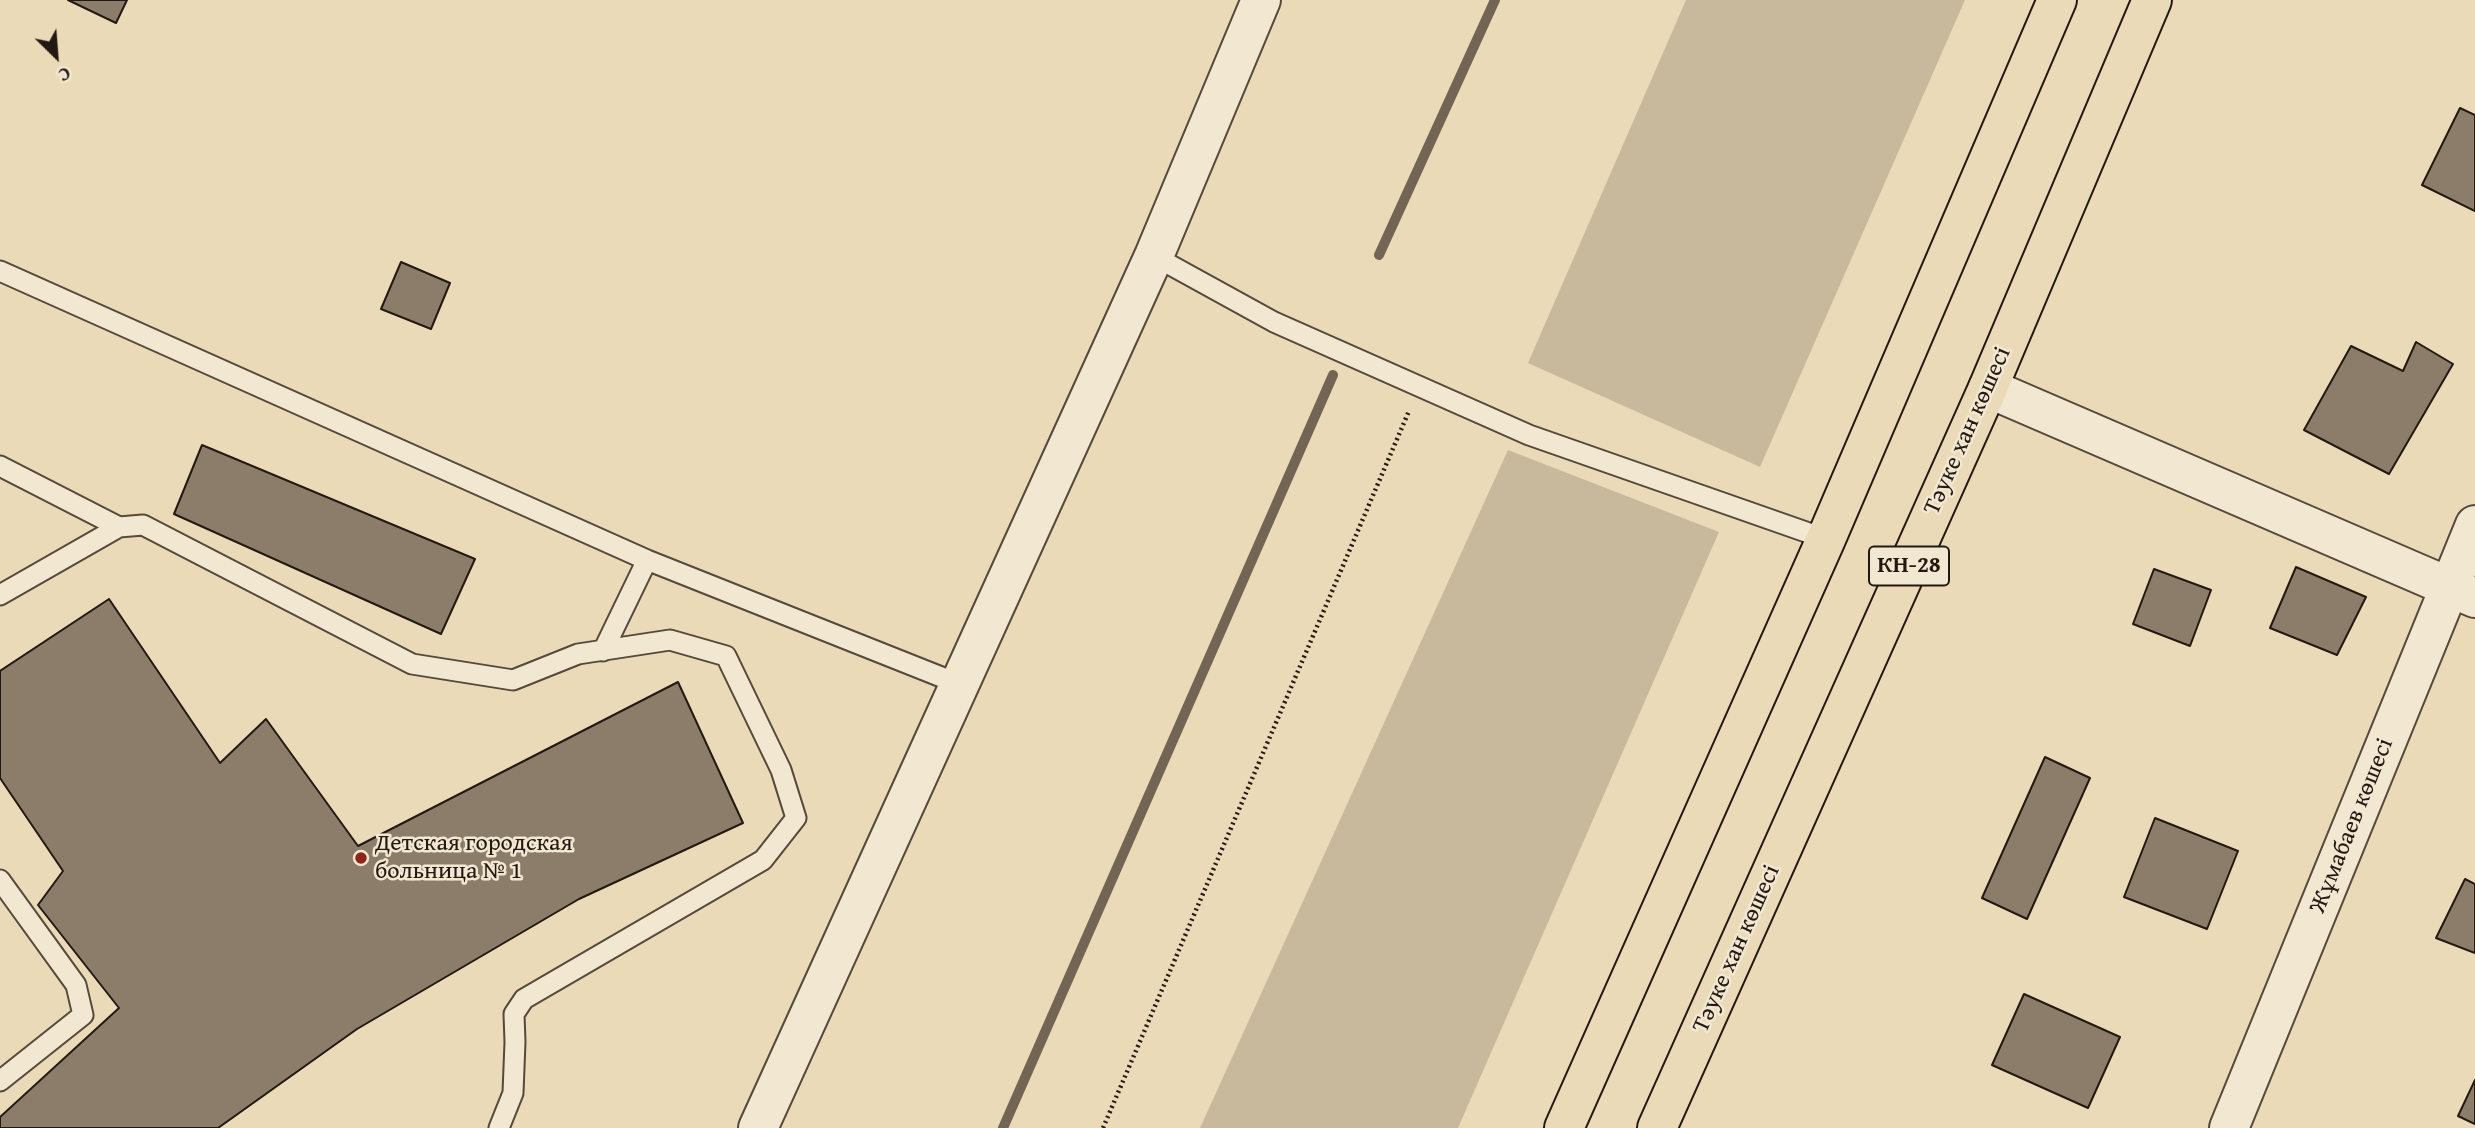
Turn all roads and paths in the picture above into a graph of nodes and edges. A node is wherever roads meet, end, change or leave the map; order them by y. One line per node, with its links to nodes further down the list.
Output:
1 (1261, 0): 4 (street)
2 (2057, 0): 11 (main road)
3 (2152, 0): 7 (main road, Тәуке хан көшесі / КН-28)
4 (1154, 256): 6 (lane); 16 (street)
5 (0, 271): 12 (lane)
6 (1419, 386): 11 (lane); 21 (path)
7 (1988, 388): 13 (street); 23 (main road, Тәуке хан көшесі / КН-28)
8 (0, 466): 10 (lane)
9 (2475, 525): 13 (street, Жұмабаев көшесі)
10 (118, 527): 14 (lane); 15 (lane)
11 (1826, 539): 22 (main road)
12 (647, 561): 15 (lane); 16 (lane)
13 (2462, 592): 24 (street, Жұмабаев көшесі)
14 (0, 595)
15 (603, 651): 19 (lane)
16 (959, 684): 20 (street)
17 (0, 880): 18 (lane)
18 (0, 1082)
19 (499, 1128)
20 (758, 1128)
21 (1103, 1128)
22 (1564, 1128)
23 (1657, 1128)
24 (2230, 1128)

